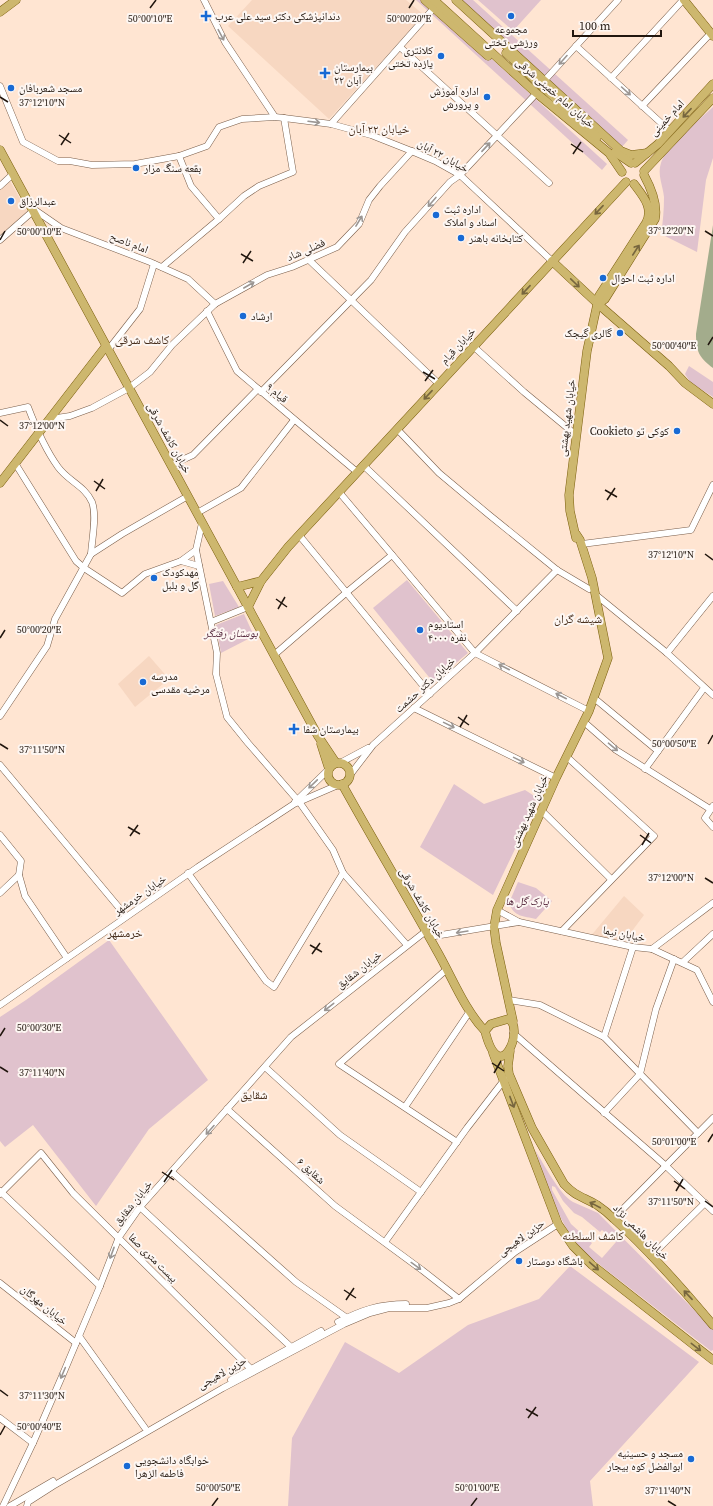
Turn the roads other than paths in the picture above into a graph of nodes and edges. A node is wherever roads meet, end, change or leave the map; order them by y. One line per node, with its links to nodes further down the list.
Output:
1 (16, 0): 9 (main road)
2 (204, 0): 20 (street, one-way to 20)
3 (425, 0): 8 (main road)
4 (448, 0): 30 (main road, خیابان امام خمینی شرقی)
5 (456, 0): 14 (main road)
6 (618, 0): 11 (street)
7 (683, 0): 10 (main road); 13 (street)
8 (434, 4): 12 (street); 17 (main road); 29 (main road, خیابان امام خمینی شرقی)
9 (0, 12)
10 (712, 32): 19 (street)
11 (576, 46): 13 (street); 14 (street, one-way to 14)
12 (400, 47): 22 (street); 24 (street)
13 (611, 78): 19 (street, one-way to 19)
14 (545, 80): 27 (main road)
15 (713, 84): 23 (main road, امام خمینی, one-way to 23)
16 (0, 86): 28 (street, خیابان ۲۲ آبان)
17 (532, 97): 24 (street); 29 (main road)
18 (713, 98): 32 (main road, امام خمینی)
19 (642, 106): 23 (street)
20 (275, 117): 21 (street, خیابان ۲۲ آبان); 28 (street, خیابان ۲۲ آبان)
21 (284, 118): 22 (street, خیابان ۲۲ آبان, one-way to 22); 40 (street)
22 (331, 124): 26 (street, خیابان ۲۲ آبان)
23 (670, 131): 27 (main road, امام خمینی)
24 (497, 135): 34 (street, one-way to 24); 36 (street)
25 (0, 150): 33 (main road, خیابان کاشف شرقی)
26 (412, 151): 34 (street, خیابان ۲۲ آبان); 42 (street, فضلی شاد, one-way to 26)
27 (647, 153): 30 (main road, امام خمینی)
28 (179, 156): 40 (street)
29 (616, 162): 31 (main road, خیابان امام خمینی شرقی)
30 (633, 163): 31 (main road); 32 (main road)
31 (622, 172): 35 (main road)
32 (644, 173): 37 (main road); 48 (main road, one-way to 32)
33 (13, 174): 38 (street); 39 (main road, خیابان کاشف شرقی)
34 (460, 175): 43 (street, خیابان ۲۲ آبان); 46 (street, one-way to 46)
35 (626, 182): 37 (main road); 43 (main road, خیابان قیام, one-way to 43)
36 (549, 183)
37 (634, 184): 48 (main road, خیابان شهید بهشتی)
38 (0, 186)
39 (32, 209): 41 (street); 44 (street, امام ناصح); 51 (main road, خیابان کاشف شرقی)
40 (219, 219): 45 (street)
41 (0, 240)
42 (309, 260): 46 (street); 47 (street, فضلی شاد, one-way to 42)
43 (552, 261): 48 (main road, خیابان ۲۲ آبان, one-way to 48); 50 (main road, خیابان قیام, one-way to 50)
44 (154, 264): 45 (street, امام ناصح); 51 (street)
45 (162, 268): 47 (street, امام ناصح)
46 (352, 301): 52 (street); 54 (street)
47 (215, 304): 49 (street, فضلی شاد)
48 (598, 304): 55 (main road, خیابان ۲۲ آبان); 61 (main road, خیابان شهید بهشتی)
49 (207, 311): 53 (street, فضلی شاد); 54 (street, قیام ۹)
50 (473, 346): 52 (main road, خیابان قیام); 61 (street)
51 (109, 351): 53 (main road, خیابان کاشف شرقی); 57 (main road)
52 (439, 384): 59 (main road, خیابان قیام, one-way to 59)
53 (129, 388): 57 (street, فضلی شاد); 64 (main road, خیابان کاشف شرقی)
54 (260, 391): 58 (street, قیام ۹); 64 (street)
55 (713, 404)
56 (0, 413): 60 (street)
57 (50, 418): 60 (main road)
58 (294, 420): 65 (street, قیام ۹); 70 (street)
59 (397, 429): 63 (main road, خیابان قیام); 81 (street)
60 (38, 433): 62 (main road); 76 (street)
61 (576, 435): 72 (main road, خیابان شهید بهشتی)
62 (15, 463): 66 (main road); 80 (street)
63 (363, 465): 65 (main road, خیابان قیام); 89 (street)
64 (171, 466): 69 (main road, خیابان کاشف شرقی)
65 (357, 472): 68 (main road, خیابان قیام)
66 (0, 483)
67 (713, 485): 74 (street)
68 (339, 492): 73 (main road, خیابان قیام); 77 (street)
69 (188, 496): 70 (main road, خیابان کاشف شرقی); 76 (street)
70 (197, 513): 71 (main road, خیابان کاشف شرقی)
71 (202, 523): 75 (street); 83 (main road, خیابان کاشف شرقی)
72 (576, 534): 74 (main road, خیابان شهید بهشتی); 84 (main road, خیابان شهید بهشتی)
73 (299, 535): 82 (main road, خیابان قیام); 85 (street)
74 (582, 544): 86 (main road, خیابان شهید بهشتی)
75 (196, 550): 78 (street); 79 (street)
76 (91, 554): 80 (street)
77 (392, 555): 85 (street); 92 (street)
78 (181, 561): 79 (street); 80 (street)
79 (199, 566): 91 (street)
80 (84, 568): 101 (street)
81 (557, 570): 84 (street); 89 (street, خیابان دکتر حشمت)
82 (261, 581): 83 (main road); 88 (main road, خیابان قیام)
83 (237, 587): 88 (main road, خیابان کاشف شرقی)
84 (589, 589): 90 (main road, خیابان شهید بهشتی)
85 (346, 592): 94 (street); 96 (street)
86 (596, 595): 90 (main road, خیابان شهید بهشتی); 93 (street)
87 (713, 596): 93 (street)
88 (248, 608): 91 (street); 94 (main road, خیابان کاشف شرقی)
89 (517, 611): 92 (street, خیابان دکتر حشمت)
90 (598, 614): 98 (main road, خیابان شهید بهشتی)
91 (211, 622): 114 (street)
92 (475, 653): 96 (street, خیابان دکتر حشمت); 100 (street, one-way to 92)
93 (666, 653): 95 (street)
94 (274, 655): 103 (main road, خیابان کاشف شرقی)
95 (704, 688): 97 (street); 105 (street)
96 (430, 694): 99 (street, خیابان دکتر حشمت)
97 (713, 695)
98 (594, 698): 100 (main road, خیابان شهید بهشتی); 105 (street)
99 (414, 708): 104 (street, خیابان دکتر حشمت); 112 (street, one-way to 112)
100 (589, 710): 102 (main road, خیابان شهید بهشتی)
101 (0, 716)
102 (584, 722): 106 (main road, خیابان شهید بهشتی); 110 (street, one-way to 110)
103 (318, 736): 107 (main road); 109 (main road)
104 (373, 745): 107 (street); 111 (street)
105 (658, 751): 110 (street)
106 (567, 757): 112 (main road, خیابان شهید بهشتی); 122 (street)
107 (338, 763): 109 (main road); 111 (main road)
108 (0, 765): 126 (street)
109 (328, 769): 113 (main road); 114 (street, one-way to 114)
110 (645, 769): 115 (street)
111 (350, 775): 113 (main road)
112 (556, 778): 116 (main road, خیابان شهید بهشتی)
113 (340, 785): 114 (street); 130 (main road, خیابان کاشف شرقی)
114 (297, 802): 119 (street); 120 (street, خیابان خرمشهر)
115 (712, 807): 117 (street)
116 (542, 810): 122 (street); 125 (main road, خیابان شهید بهشتی)
117 (713, 827)
118 (0, 835): 121 (street)
119 (344, 872): 120 (street); 132 (street)
120 (188, 873): 126 (street, خیابان خرمشهر)
121 (19, 875): 123 (street); 135 (street)
122 (612, 879): 129 (street)
123 (0, 893)
124 (713, 903): 134 (street, خیابان نیما)
125 (497, 910): 127 (street, خیابان نیما); 128 (main road, خیابان شهید بهشتی)
126 (126, 916): 135 (street, خیابان خرمشهر)
127 (519, 922): 128 (street, خیابان نیما); 129 (street, خیابان نیما)
128 (494, 927): 130 (street, خیابان نیما, one-way to 130); 139 (main road, خیابان شهید بهشتی)
129 (562, 931): 133 (street, خیابان نیما)
130 (427, 934): 132 (street, خیابان شقایق); 138 (main road, خیابان کاشف شرقی)
131 (712, 937): 137 (street)
132 (406, 945): 149 (street, خیابان شقایق, one-way to 149)
133 (633, 947): 134 (street, خیابان نیما); 146 (street)
134 (652, 949): 136 (street)
135 (67, 958): 141 (street, خیابان خرمشهر)
136 (674, 959): 137 (street); 150 (street)
137 (683, 962): 140 (street)
138 (447, 969): 142 (main road, خیابان کاشف شرقی); 152 (street)
139 (509, 1000): 143 (main road, خیابان شهید بهشتی); 146 (street)
140 (713, 1002)
141 (0, 1005)
142 (470, 1012): 144 (main road, خیابان کاشف شرقی); 152 (street)
143 (513, 1022): 144 (main road); 145 (main road)
144 (485, 1031): 148 (main road)
145 (513, 1034): 147 (main road); 154 (street)
146 (604, 1037): 150 (street)
147 (510, 1051): 148 (main road); 151 (main road, خیابان هاشمی نژاد)
148 (493, 1053): 151 (main road)
149 (265, 1067): 153 (street, خیابان شقایق); 161 (street)
150 (640, 1074): 154 (street); 156 (street)
151 (506, 1077): 157 (street); 165 (main road, خیابان هاشمی نژاد, one-way to 151); 166 (main road, one-way to 166)
152 (405, 1107): 157 (street)
153 (227, 1109): 159 (street, خیابان شقایق, one-way to 159); 168 (street, شقایق ۶)
154 (604, 1112): 158 (street)
155 (713, 1118): 156 (street)
156 (698, 1133): 158 (street)
157 (457, 1142): 161 (street)
158 (666, 1166): 162 (street); 165 (street)
159 (172, 1172): 163 (street, خیابان شقایق); 173 (street)
160 (1, 1192): 167 (street, بیست متری صفا); 171 (street)
161 (421, 1192): 168 (street)
162 (705, 1203): 164 (street); 169 (street)
163 (140, 1208): 167 (street, خیابان شقایق); 177 (street)
164 (713, 1211)
165 (614, 1218): 169 (main road, خیابان هاشمی نژاد)
166 (558, 1224): 172 (street, حزین لاهیجی); 178 (main road, one-way to 178)
167 (118, 1237): 171 (street, خیابان شقایق, one-way to 171); 179 (street, بیست متری صفا)
168 (385, 1242): 172 (street, شقایق ۶, one-way to 172)
169 (651, 1256): 174 (main road, خیابان هاشمی نژاد, one-way to 169)
170 (0, 1283): 176 (street, خیابان مهرگان)
171 (100, 1286): 175 (street, خیابان شقایق)
172 (459, 1299): 173 (street, حزین لاهیجی); 179 (street, حزین لاهیجی)
173 (347, 1318): 177 (street, حزین لاهیجی)
174 (713, 1325)
175 (78, 1336): 176 (street, خیابان شقایق); 181 (street)
176 (76, 1343): 182 (street, خیابان شقایق, one-way to 182)
177 (291, 1347): 179 (street, حزین لاهیجی)
178 (713, 1360)
179 (252, 1370): 181 (street, حزین لاهیجی); 185 (street, حزین لاهیجی)
180 (0, 1418): 182 (street)
181 (145, 1428): 184 (street, حزین لاهیجی)
182 (32, 1443): 183 (street, خیابان شقایق)
183 (3, 1506)
184 (10, 1506)
185 (27, 1506)

